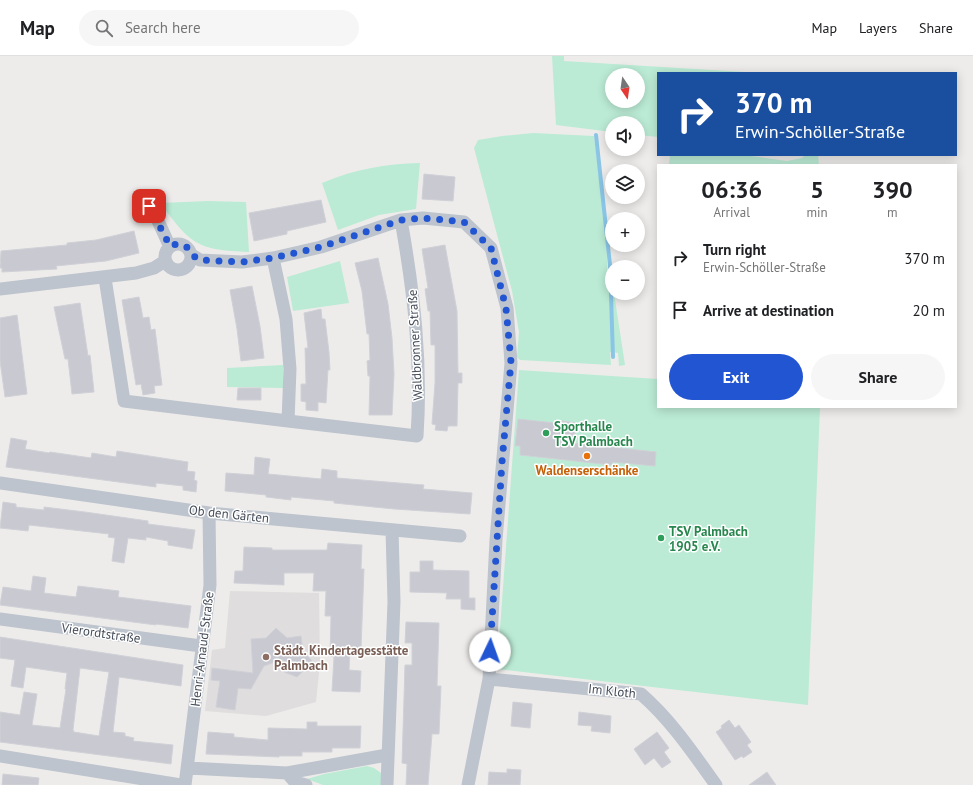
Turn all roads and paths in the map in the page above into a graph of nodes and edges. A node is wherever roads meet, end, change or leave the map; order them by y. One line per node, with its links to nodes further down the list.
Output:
1 (148, 199): 3 (street)
2 (401, 220): 5 (street); 9 (street, Waldbronner Straße); 16 (street)
3 (170, 246): 4 (street); 6 (street)
4 (192, 255): 5 (street); 6 (street)
5 (273, 258): 9 (street)
6 (165, 261): 7 (street)
7 (105, 278): 8 (street); 9 (street, Waldbronner Straße)
8 (0, 289)
9 (288, 421)
10 (0, 483): 11 (street, Ob den Gärten)
11 (209, 513): 12 (street, Ob den Gärten); 15 (street, Henri-Arnaud-Straße)
12 (392, 530): 13 (street, Ob den Gärten); 17 (street)
13 (460, 536)
14 (0, 619): 15 (street, Vierordtstraße)
15 (201, 646): 19 (street, Henri-Arnaud-Straße)
16 (489, 679): 25 (street); 26 (street, Im Kloth)
17 (387, 755): 20 (street); 24 (street)
18 (0, 756): 21 (street)
19 (188, 768): 20 (street); 22 (street, Henri-Arnaud-Straße)
20 (287, 773): 23 (street)
21 (181, 785)
22 (185, 785)
23 (306, 785)
24 (387, 785)
25 (468, 785)
26 (716, 785)

